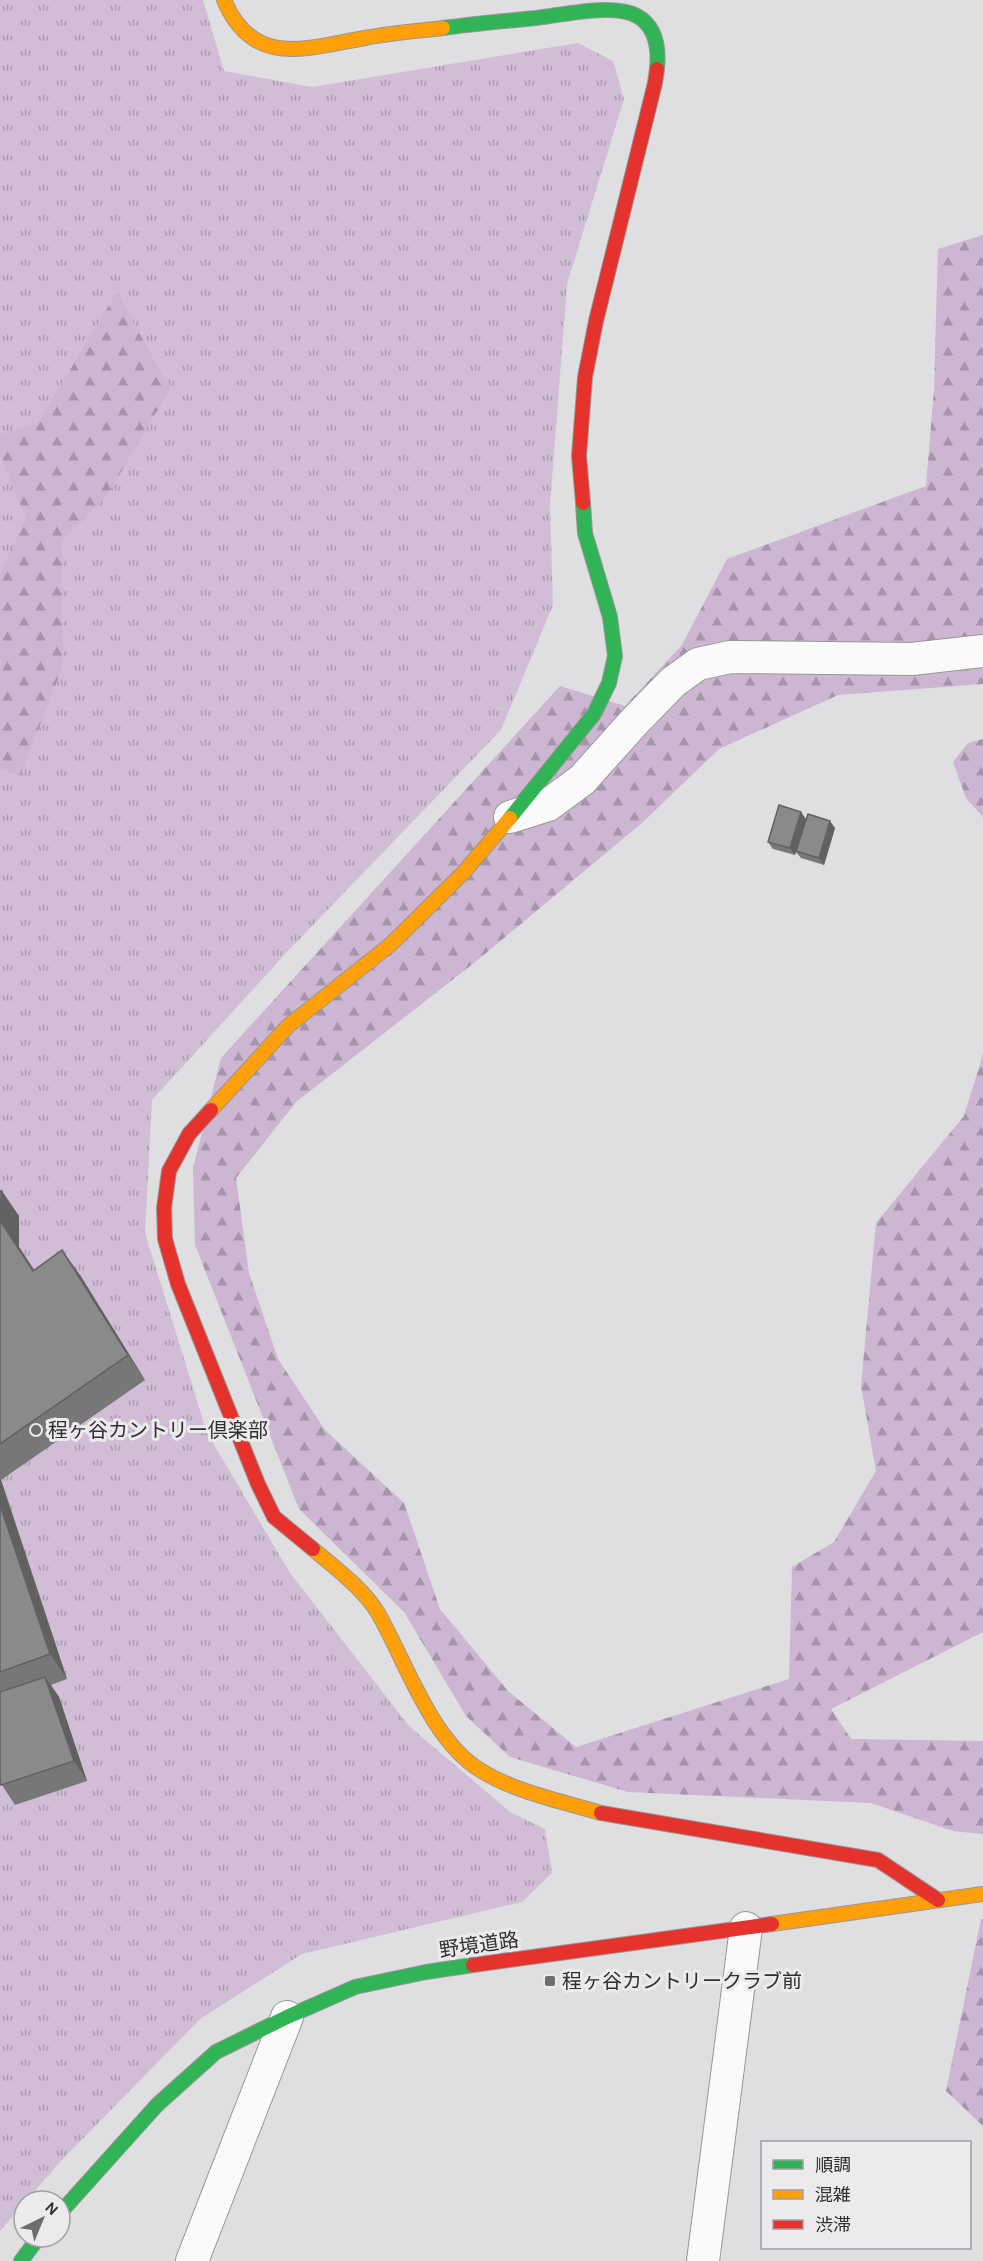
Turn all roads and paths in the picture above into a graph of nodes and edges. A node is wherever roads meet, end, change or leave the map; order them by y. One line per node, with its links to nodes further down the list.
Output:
1 (224, 0): 3 (street)
2 (983, 651): 3 (street)
3 (510, 817): 5 (street)
4 (983, 1894): 5 (street, 野境道路)
5 (938, 1900): 6 (street, 野境道路)
6 (746, 1928): 7 (street, 野境道路); 10 (street)
7 (287, 2017): 8 (street, 野境道路); 9 (street)
8 (72, 2200)
9 (192, 2261)
10 (702, 2261)

